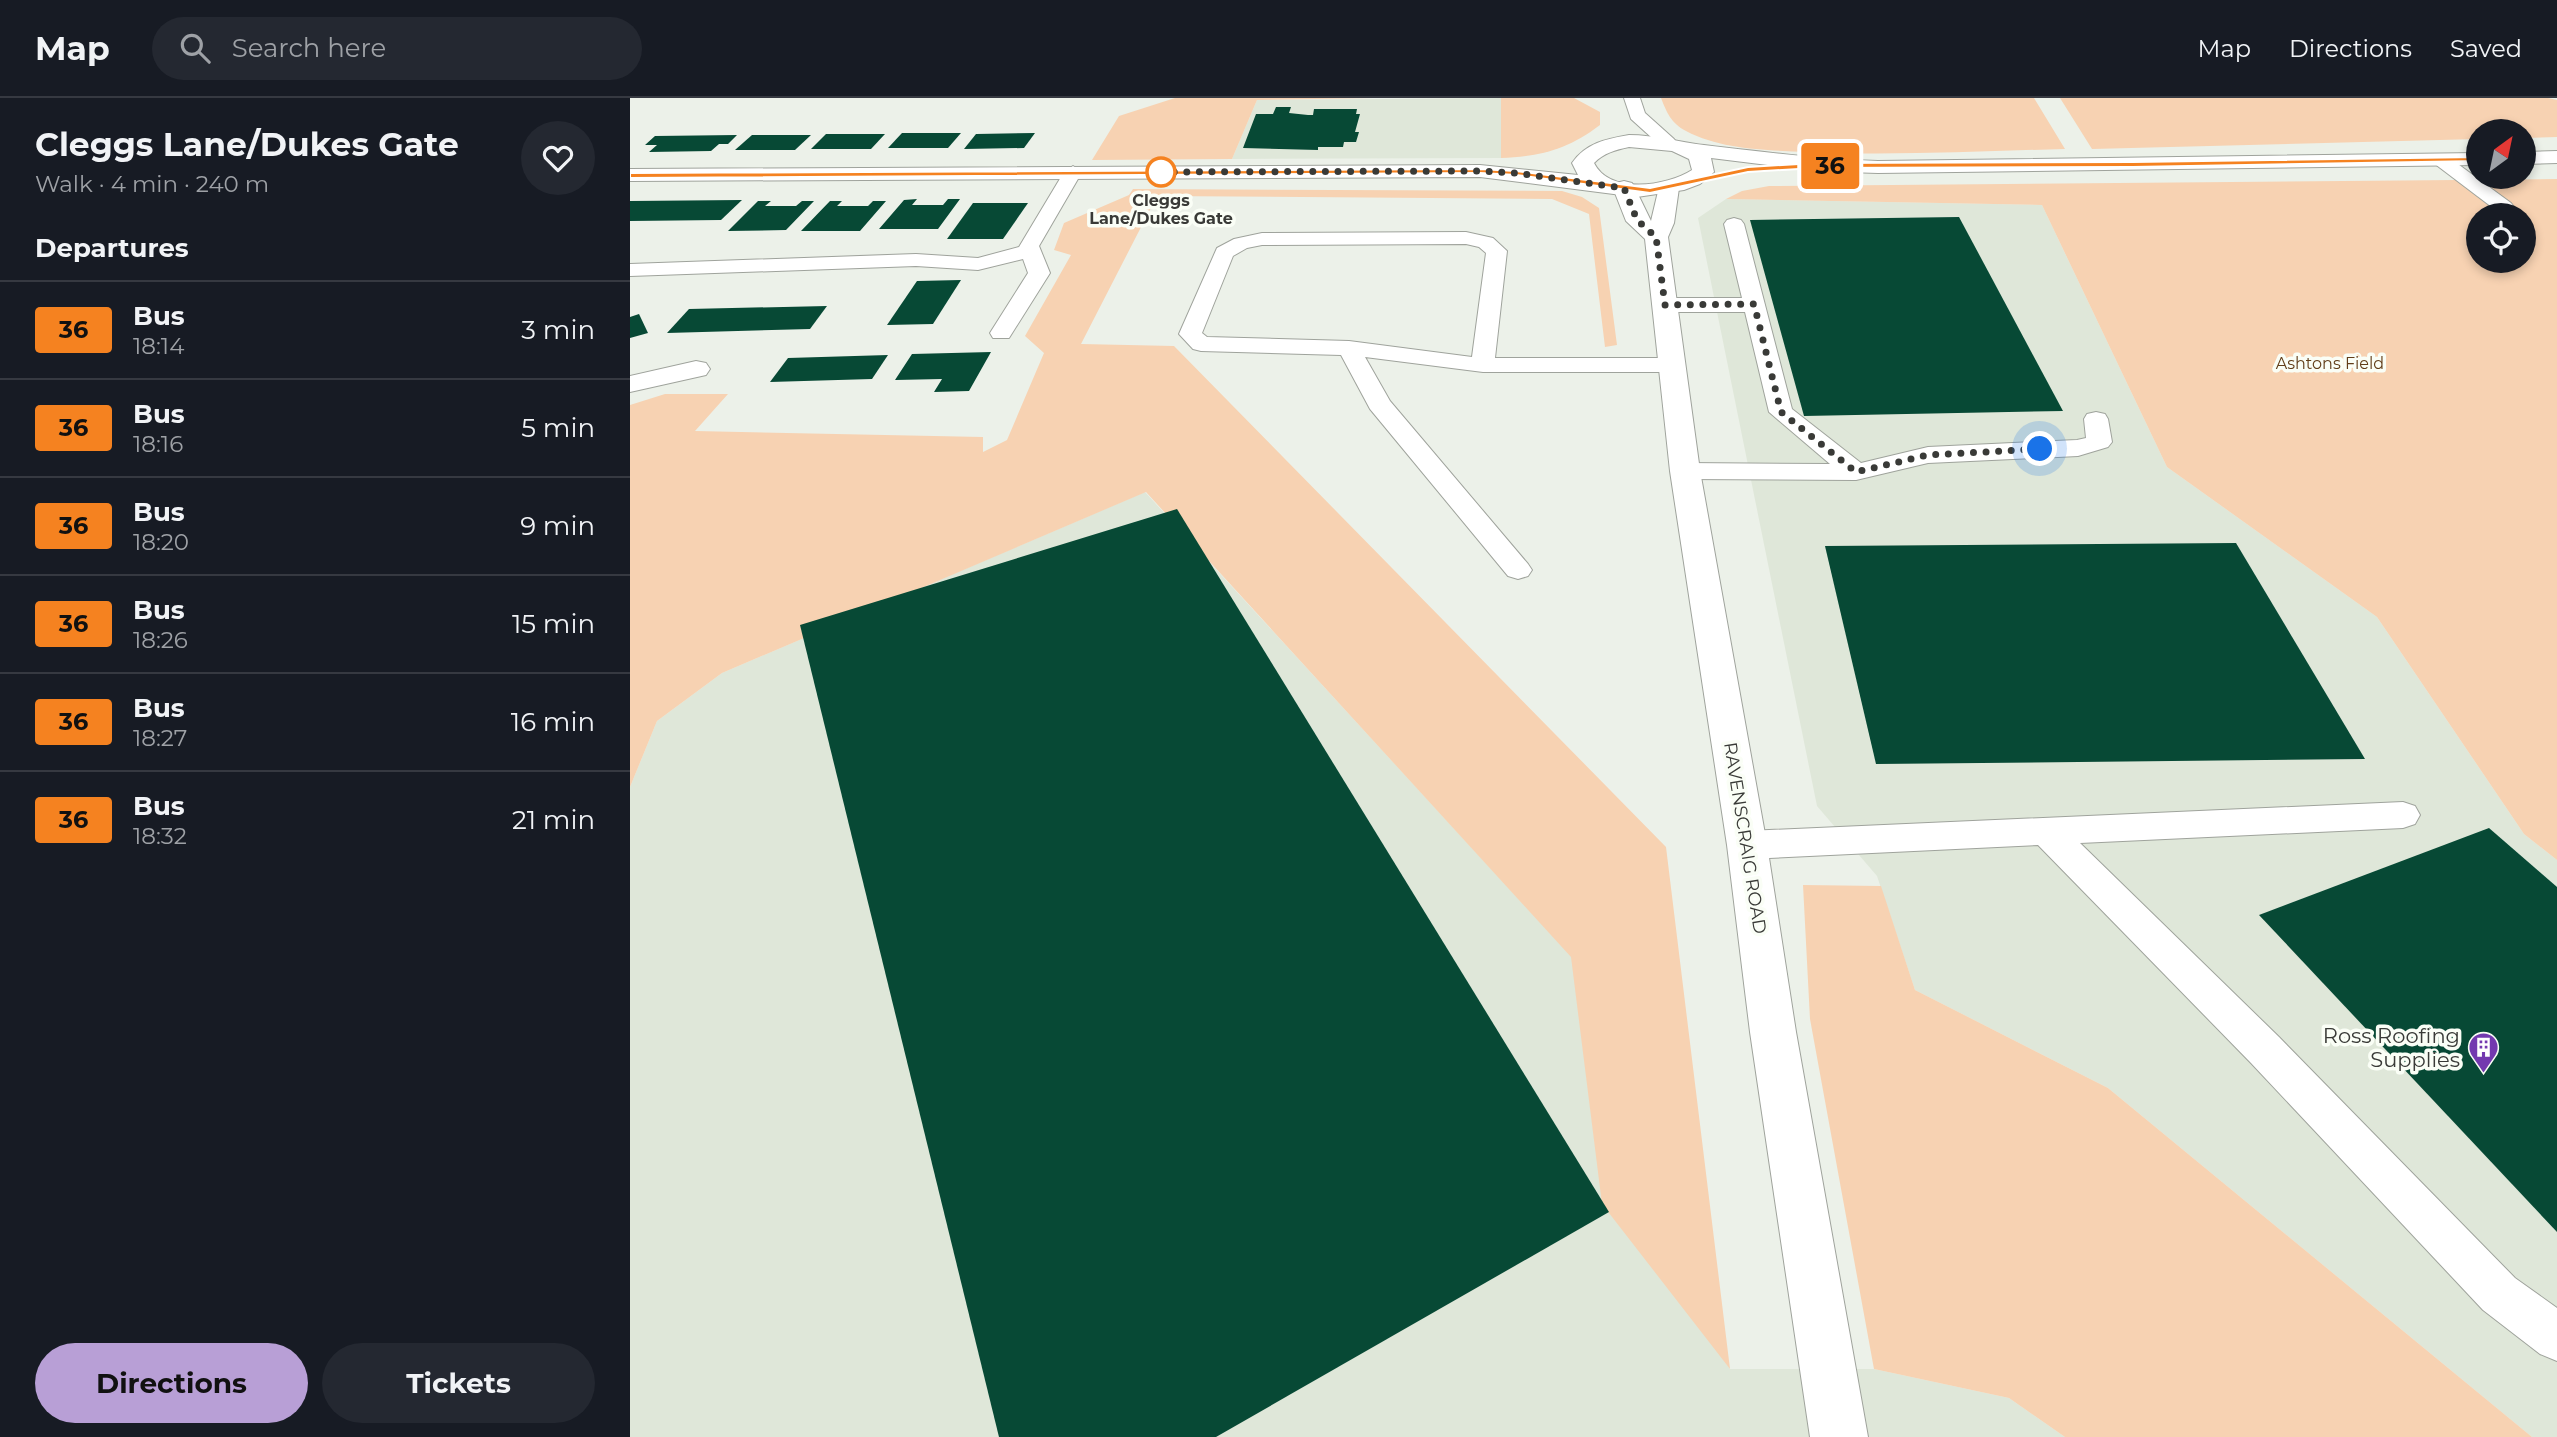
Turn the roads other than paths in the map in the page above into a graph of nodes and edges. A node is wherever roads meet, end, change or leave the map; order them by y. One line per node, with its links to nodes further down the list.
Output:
1 (1634, 106): 2 (lane); 3 (lane)
2 (1611, 144): 3 (main road); 4 (main road)
3 (1677, 146): 9 (main road); 13 (main road)
4 (1589, 155): 10 (main road); 14 (main road)
5 (2557, 157): 6 (main road)
6 (2536, 158)
7 (2466, 159): 8 (main road)
8 (2441, 160): 9 (main road); 16 (lane)
9 (1816, 165): 13 (main road)
10 (1480, 171): 11 (main road); 14 (main road)
11 (1073, 172): 12 (main road); 19 (lane)
12 (630, 175)
13 (1696, 179): 15 (main road)
14 (1616, 187): 15 (main road); 18 (main road)
15 (1668, 188): 18 (main road, RAVENSCRAIG ROAD)
16 (2499, 203)
17 (1734, 224): 21 (lane)
18 (1656, 237): 22 (main road, RAVENSCRAIG ROAD)
19 (1030, 251): 20 (lane); 23 (lane)
20 (630, 270)
21 (1754, 304): 22 (lane); 31 (lane)
22 (1665, 305): 26 (main road, RAVENSCRAIG ROAD)
23 (1001, 333)
24 (1349, 348): 25 (lane); 25 (lane); 32 (lane)
25 (1483, 365): 26 (lane)
26 (1673, 365): 30 (main road, RAVENSCRAIG ROAD)
27 (695, 369): 28 (main road)
28 (630, 384)
29 (2096, 419): 31 (lane)
30 (1685, 471): 31 (lane); 35 (main road, RAVENSCRAIG ROAD)
31 (1856, 472)
32 (1518, 570)
33 (2403, 815): 34 (lane)
34 (2048, 833): 35 (lane); 36 (lane)
35 (1747, 845): 37 (main road, RAVENSCRAIG ROAD)
36 (2557, 1337)
37 (1839, 1437)

